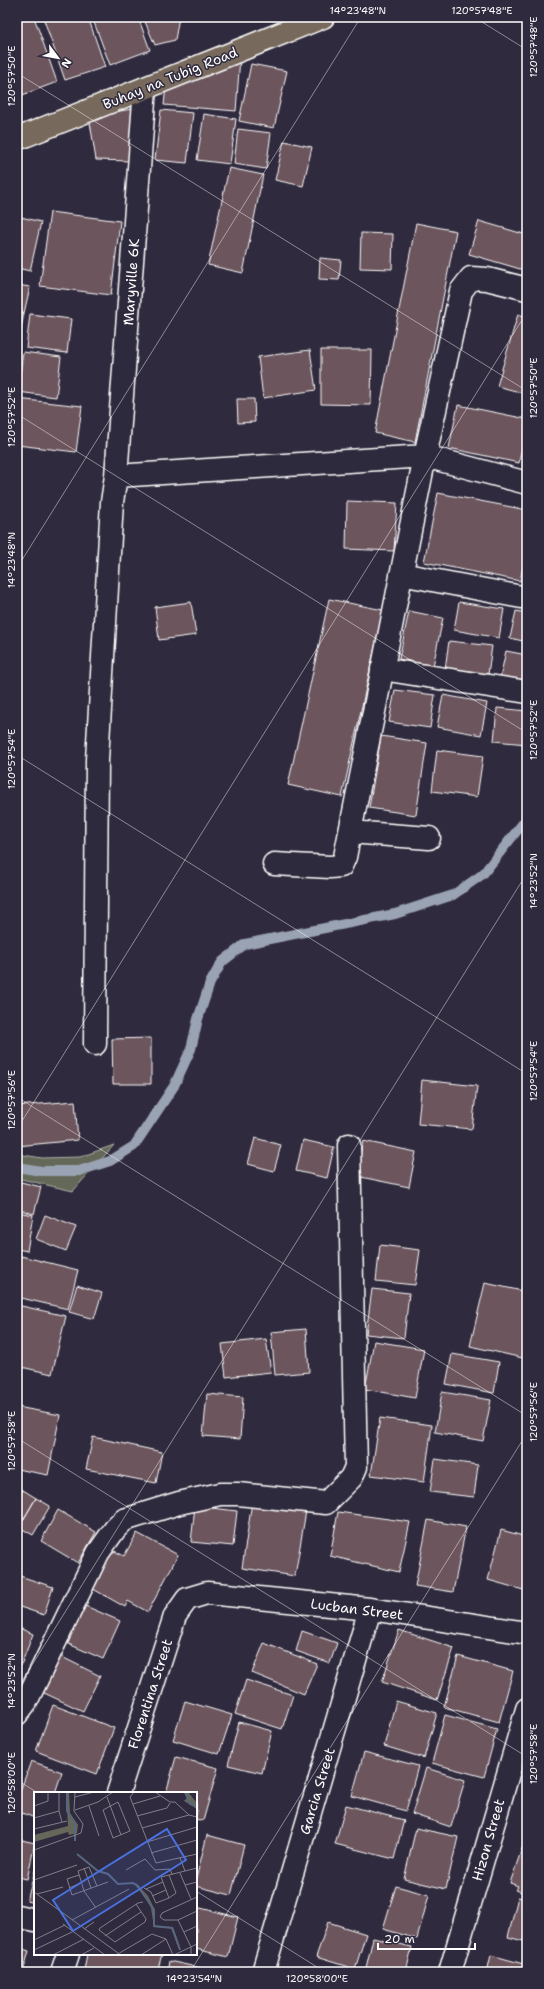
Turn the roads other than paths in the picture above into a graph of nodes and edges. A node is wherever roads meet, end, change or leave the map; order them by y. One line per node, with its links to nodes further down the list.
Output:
1 (323, 17): 2 (main road, Buhay na Tubig Road)
2 (144, 88): 3 (main road, Buhay na Tubig Road); 6 (street, Maryville 6K)
3 (17, 139)
4 (527, 289): 5 (street)
5 (425, 456): 6 (street); 7 (street); 8 (street)
6 (116, 476): 15 (street, Maryville 6K)
7 (527, 484)
8 (401, 574): 9 (street); 10 (street)
9 (527, 598)
10 (382, 669): 11 (street); 12 (street)
11 (527, 692)
12 (350, 832): 13 (street); 14 (street)
13 (429, 838)
14 (274, 864)
15 (96, 1044)
16 (350, 1145): 21 (street)
17 (187, 1599): 18 (street, Lucban Street); 22 (street, Florentina Street)
18 (370, 1609): 19 (street, Lucban Street); 27 (street, Garcia Street)
19 (527, 1632)
20 (527, 1709): 28 (street, Hizon Street)
21 (17, 1714)
22 (118, 1792)
23 (17, 1916): 24 (street)
24 (34, 1920)
25 (68, 1955): 26 (street)
26 (62, 1972)
27 (263, 1972)
28 (450, 1972)

